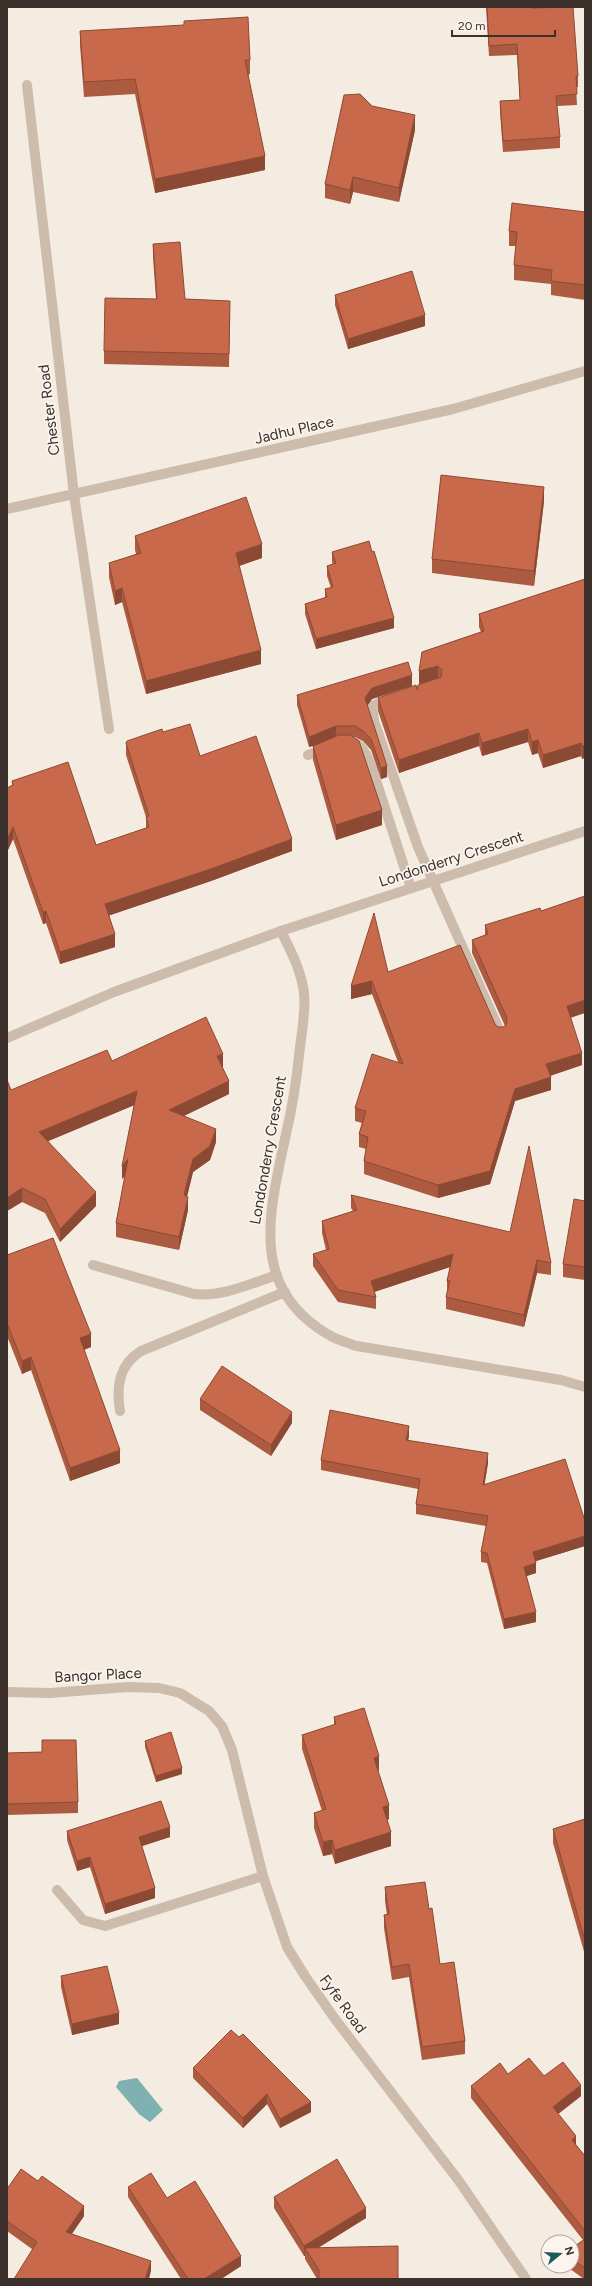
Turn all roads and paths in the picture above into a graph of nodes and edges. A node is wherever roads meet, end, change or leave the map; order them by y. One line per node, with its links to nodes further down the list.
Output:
1 (27, 85): 3 (street, Chester Road)
2 (585, 371): 3 (street, Jadhu Place)
3 (74, 495): 4 (street, Jadhu Place); 6 (street, Chester Road)
4 (7, 509)
5 (401, 696): 9 (street)
6 (109, 730)
7 (308, 754): 10 (street)
8 (585, 831): 9 (street, Londonderry Crescent)
9 (434, 881): 10 (street, Londonderry Crescent); 12 (street)
10 (411, 888): 11 (street, Londonderry Crescent)
11 (281, 931): 13 (street, Londonderry Crescent); 15 (street, Londonderry Crescent)
12 (501, 1034)
13 (7, 1038)
14 (93, 1265): 15 (street)
15 (277, 1275): 16 (street, Londonderry Crescent)
16 (285, 1292): 17 (street, Londonderry Crescent); 18 (street)
17 (585, 1387)
18 (120, 1411)
19 (7, 1692): 20 (street, Bangor Place)
20 (210, 1711): 21 (street, Fyfe Road)
21 (263, 1876): 22 (street); 23 (street, Fyfe Road)
22 (57, 1890)
23 (526, 2279)

